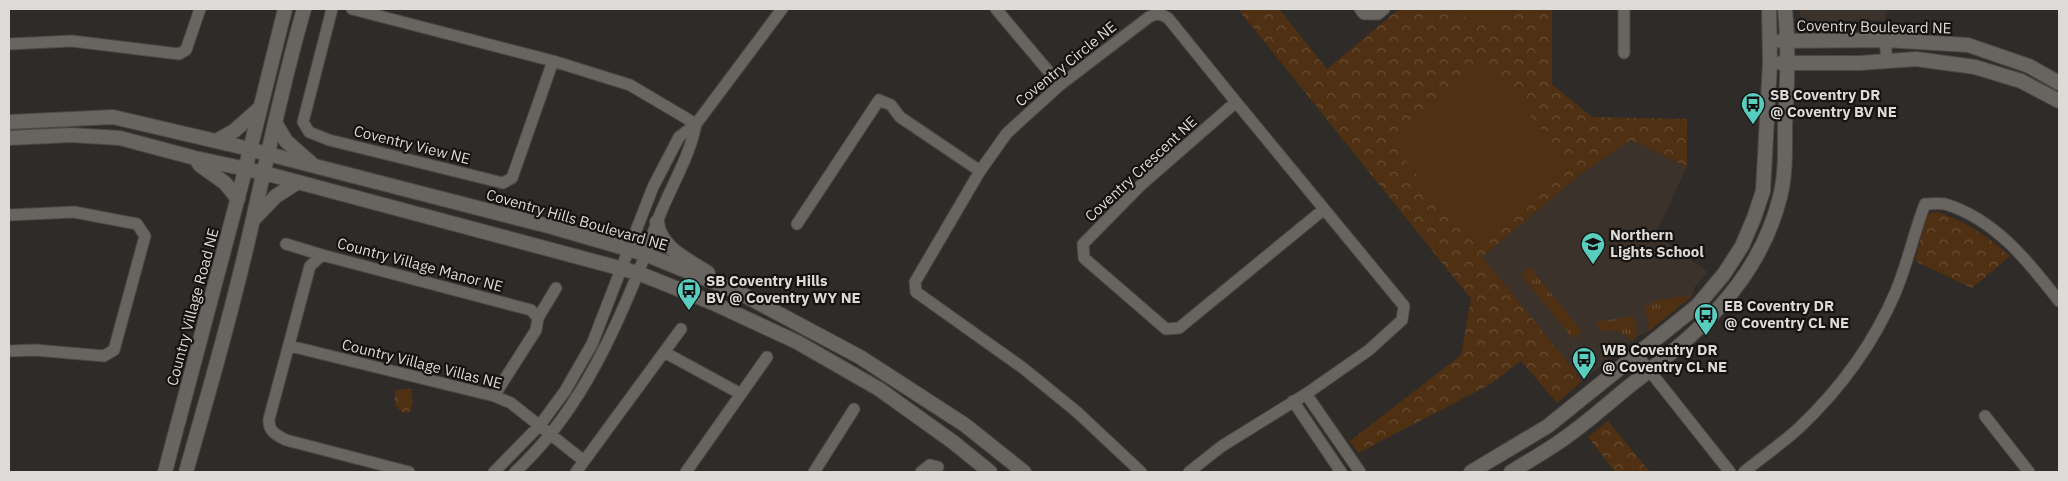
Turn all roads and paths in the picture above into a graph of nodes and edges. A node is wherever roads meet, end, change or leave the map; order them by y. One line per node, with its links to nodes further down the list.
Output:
1 (200, 9): 16 (street)
2 (285, 9): 26 (street, Country Village Road NE)
3 (304, 9): 28 (street)
4 (332, 9): 18 (street, Coventry View NE)
5 (352, 9): 18 (street)
6 (782, 9): 29 (street)
7 (996, 9): 23 (street)
8 (1360, 9): 9 (street)
9 (1384, 9)
10 (1624, 9): 17 (street)
11 (1768, 9): 14 (street)
12 (1785, 9): 15 (street)
13 (1884, 40): 15 (street, Coventry Boulevard NE); 19 (street); 22 (street, Coventry Boulevard NE)
14 (1770, 41): 15 (street, Coventry Boulevard NE); 20 (street)
15 (1788, 42): 21 (street)
16 (9, 44)
17 (1624, 53)
18 (553, 61): 29 (street)
19 (1887, 61): 21 (street, Coventry Boulevard NE); 24 (street, Coventry Boulevard NE)
20 (1770, 63): 21 (street, Coventry Boulevard NE); 60 (street)
21 (1788, 63): 62 (street)
22 (2059, 83)
23 (1060, 85): 25 (street, Coventry Circle NE); 37 (street, Coventry Circle NE)
24 (2059, 101)
25 (1236, 102): 41 (street, Coventry Circle NE); 41 (street, Coventry Crescent NE)
26 (260, 107): 31 (street); 32 (street, Country Village Road NE)
27 (9, 122): 31 (street, Coventry Hills Boulevard NE)
28 (276, 124): 33 (street); 35 (street)
29 (696, 124): 44 (street); 47 (street)
30 (9, 138): 34 (street)
31 (216, 140): 32 (street, Coventry Hills Boulevard NE)
32 (250, 150): 33 (street, Coventry Hills Boulevard NE); 36 (street, Country Village Road NE)
33 (267, 154): 35 (street, Coventry Hills Boulevard NE); 38 (street)
34 (195, 158): 36 (street); 40 (street)
35 (316, 167): 47 (street, Coventry Hills Boulevard NE)
36 (245, 168): 38 (street); 40 (street, Country Village Road NE)
37 (980, 171): 45 (street); 84 (street, Coventry Circle NE)
38 (264, 173): 39 (street); 43 (street)
39 (298, 182): 43 (street); 50 (street)
40 (238, 199): 73 (street, Country Village Road NE)
41 (1323, 210): 64 (street, Coventry Circle NE)
42 (9, 214): 58 (street)
43 (253, 220): 74 (street)
44 (657, 222): 48 (street); 53 (street)
45 (797, 224)
46 (286, 244): 49 (street)
47 (628, 249): 48 (street, Coventry Hills Boulevard NE); 50 (street)
48 (645, 254): 51 (street); 53 (street, Coventry Hills Boulevard NE)
49 (322, 255): 55 (street, Country Village Manor NE); 57 (street, Country Village Manor NE)
50 (621, 268): 51 (street); 69 (street)
51 (638, 273): 70 (street); 82 (street)
52 (556, 288): 55 (street)
53 (738, 292): 83 (street, Coventry Hills Boulevard NE)
54 (2059, 301): 91 (street)
55 (538, 318): 65 (street)
56 (681, 329): 59 (street)
57 (290, 346): 65 (street, Country Village Villas NE); 75 (street, Country Village Manor NE)
58 (9, 351)
59 (664, 352): 63 (street); 71 (street)
60 (1637, 354): 62 (street); 88 (street)
61 (767, 357): 63 (street)
62 (1650, 371): 89 (street); 90 (street)
63 (741, 394): 79 (street)
64 (1306, 394): 66 (street, Coventry Circle NE); 87 (street)
65 (494, 396): 69 (street, Country Village Villas NE)
66 (1293, 402): 85 (street, Coventry Circle NE); 86 (street)
67 (854, 409): 80 (street)
68 (1985, 416): 92 (street)
69 (540, 425): 70 (street, Country Village Villas NE); 76 (street)
70 (551, 436): 71 (street, Country Village Villas NE); 77 (street)
71 (584, 461): 78 (street)
72 (938, 467): 81 (street)
73 (165, 472)
74 (186, 472)
75 (409, 472)
76 (494, 472)
77 (515, 472)
78 (576, 472)
79 (686, 472)
80 (814, 472)
81 (921, 472)
82 (990, 472)
83 (1024, 472)
84 (1140, 472)
85 (1189, 472)
86 (1341, 472)
87 (1360, 472)
88 (1470, 472)
89 (1511, 472)
90 (1730, 472)
91 (1744, 472)
92 (2029, 472)

